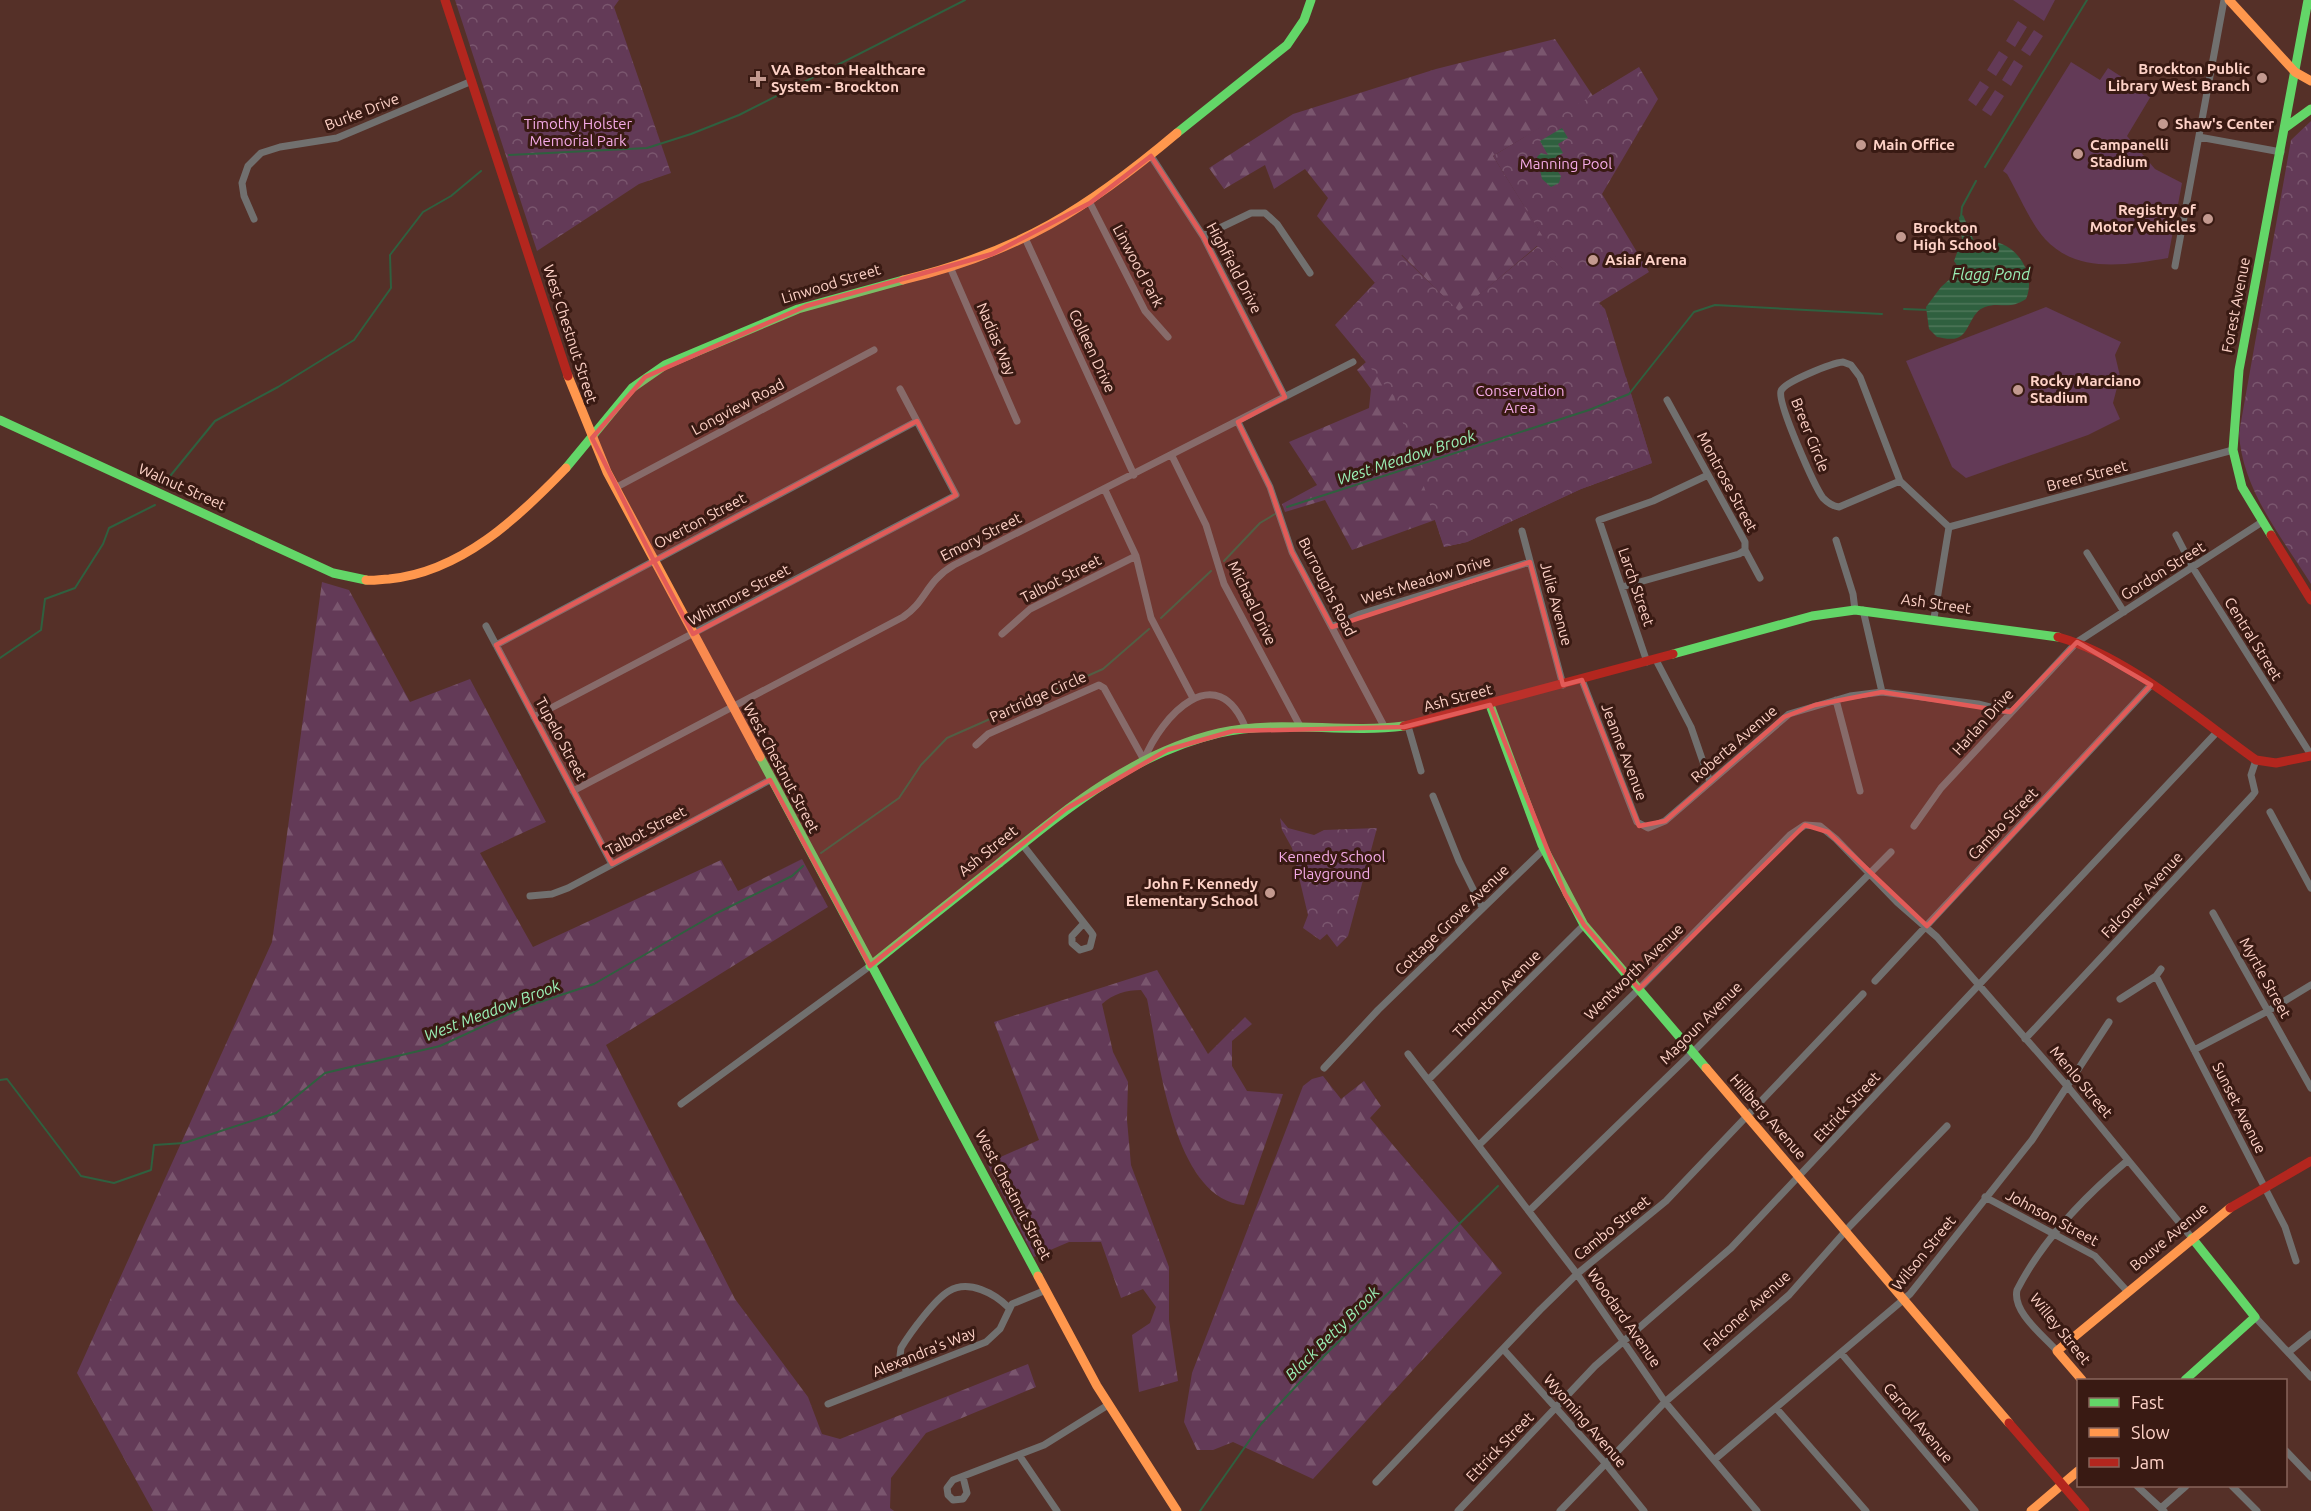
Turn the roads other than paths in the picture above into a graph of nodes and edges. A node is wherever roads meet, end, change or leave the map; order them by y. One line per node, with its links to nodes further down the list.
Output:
1 (445, 0): 7 (street, West Chestnut Street)
2 (1311, 0): 13 (street, Linwood Street)
3 (2224, 0): 11 (street)
4 (2229, 0): 6 (street)
5 (2308, 0): 6 (street, Forest Avenue)
6 (2295, 72): 8 (street); 10 (street, Forest Avenue)
7 (472, 81): 15 (street, Burke Drive); 31 (street, West Chestnut Street)
8 (2311, 81)
9 (2311, 109): 10 (street)
10 (2286, 127): 12 (street, Forest Avenue)
11 (2199, 137): 12 (street); 18 (street)
12 (2281, 152): 32 (street, Forest Avenue)
13 (1151, 156): 14 (street, Linwood Street); 16 (street, Highfield Drive)
14 (1090, 203): 17 (street, Linwood Street); 21 (street, Linwood Park)
15 (254, 219)
16 (1203, 236): 20 (street); 25 (street, Highfield Drive)
17 (1025, 238): 19 (street, Linwood Street); 34 (street, Colleen Drive)
18 (2175, 266)
19 (950, 267): 29 (street, Nadias Way); 31 (street, Linwood Street)
20 (1310, 273)
21 (1168, 337)
22 (874, 350): 37 (street, Longview Road)
23 (1353, 362): 25 (street, Emory Street)
24 (900, 389): 28 (street)
25 (1285, 398): 30 (street, Emory Street)
26 (1667, 400): 35 (street, Montrose Street)
27 (0, 420): 51 (street, Walnut Street)
28 (917, 421): 47 (street, Overton Street); 60 (street, Whitmore Street)
29 (1017, 421)
30 (1238, 422): 33 (street, Emory Street); 59 (street, Burroughs Road)
31 (592, 438): 37 (street, West Chestnut Street); 51 (street, Linwood Street)
32 (2233, 450): 39 (street, Forest Avenue); 40 (street, Breer Street)
33 (1172, 456): 34 (street, Emory Street); 75 (street, Michael Drive)
34 (1134, 475): 38 (street, Emory Street)
35 (1708, 475): 44 (street, Montrose Street); 52 (street, Larch Street)
36 (1900, 481): 36 (street, Breer Circle); 40 (street, Breer Circle)
37 (615, 488): 47 (street, West Chestnut Street)
38 (1105, 490): 46 (street); 72 (street, Emory Street)
39 (2262, 522): 49 (street, Gordon Street); 53 (street, Forest Avenue)
40 (1949, 527): 57 (street)
41 (1522, 531): 48 (street, Julie Avenue)
42 (2176, 535): 49 (street, Central Street)
43 (1836, 540): 55 (street)
44 (1744, 550): 50 (street, Montrose Street); 52 (street)
45 (2087, 553): 56 (street)
46 (1136, 556): 61 (street, Talbot Street); 69 (street)
47 (654, 561): 60 (street, West Chestnut Street); 63 (street, Overton Street)
48 (1530, 562): 59 (street, West Meadow Drive); 66 (street, Julie Avenue)
49 (2193, 568): 56 (street, Gordon Street); 81 (street, Central Street)
50 (1760, 578)
51 (353, 580)
52 (1622, 587): 64 (street, Larch Street)
53 (2308, 588): 54 (street, Forest Avenue)
54 (2311, 600)
55 (1859, 610): 57 (street, Ash Street); 64 (street, Ash Street); 68 (street)
56 (2124, 612): 62 (street, Gordon Street)
57 (1934, 618): 62 (street, Ash Street)
58 (486, 626): 63 (street, Tupelo Street)
59 (1332, 627): 78 (street, Burroughs Road)
60 (693, 634): 72 (street, West Chestnut Street); 74 (street, Whitmore Street)
61 (1002, 634)
62 (2077, 642): 67 (street, Ash Street); 73 (street, Harlan Drive)
63 (496, 645): 74 (street, Tupelo Street)
64 (1651, 661): 65 (street, Ash Street); 86 (street, Larch Street)
65 (1582, 680): 66 (street, Ash Street); 93 (street, Jeanne Avenue)
66 (1563, 685): 71 (street, Ash Street)
67 (2151, 685): 79 (street, Ash Street); 105 (street, Cambo Street)
68 (1882, 692): 70 (street, Roberta Avenue); 73 (street, Roberta Avenue)
69 (1192, 698): 77 (street); 82 (street)
70 (1836, 700): 86 (street, Roberta Avenue); 88 (street)
71 (1491, 705): 76 (street, Ash Street); 95 (street, Hillberg Avenue)
72 (732, 707): 85 (street, West Chestnut Street); 87 (street, Emory Street)
73 (2010, 712): 92 (street, Harlan Drive)
74 (534, 717): 87 (street, Tupelo Street)
75 (1300, 726): 77 (street, Ash Street); 78 (street, Ash Street)
76 (1408, 726): 78 (street, Ash Street); 84 (street)
77 (1246, 729): 82 (street, Ash Street)
78 (1385, 729)
79 (2217, 732): 83 (street, Ash Street); 110 (street, Ettrick Street)
80 (976, 745): 82 (street, Partridge Circle)
81 (2311, 755): 83 (street)
82 (1144, 760): 94 (street, Ash Street)
83 (2256, 760): 117 (street, Falconer Avenue)
84 (1421, 771)
85 (771, 780): 97 (street, Talbot Street); 106 (street, West Chestnut Street)
86 (1710, 782): 93 (street, Roberta Avenue)
87 (573, 791): 97 (street, Tupelo Street)
88 (1860, 791)
89 (1433, 796): 101 (street)
90 (2270, 812): 99 (street)
91 (1811, 824): 98 (street, Menlo Street); 112 (street, Wentworth Avenue)
92 (1914, 826)
93 (1648, 827)
94 (1022, 844): 103 (street); 106 (street, Ash Street)
95 (1544, 849): 101 (street, Cottage Grove Avenue); 104 (street, Hillberg Avenue)
96 (1891, 852): 98 (street, Magoun Avenue)
97 (612, 864): 100 (street, Talbot Street)
98 (1870, 876): 105 (street, Menlo Street); 119 (street, Magoun Avenue)
99 (2311, 888)
100 (530, 896)
101 (1482, 907): 121 (street, Cottage Grove Avenue)
102 (2213, 913): 115 (street, Myrtle Street)
103 (1084, 923)
104 (1584, 925): 112 (street, Hillberg Avenue); 122 (street, Thornton Avenue)
105 (1926, 926): 109 (street, Cambo Street); 110 (street, Menlo Street)
106 (870, 966): 125 (street, Ash Street); 140 (street, West Chestnut Street)
107 (2162, 969): 108 (street)
108 (2156, 976): 114 (street); 118 (street, Sunset Avenue)
109 (1875, 981)
110 (1979, 985): 117 (street, Menlo Street); 131 (street, Ettrick Street)
111 (2311, 985): 115 (street)
112 (1639, 989): 119 (street, Hillberg Avenue); 128 (street, Wentworth Avenue)
113 (1863, 994): 126 (street, Cambo Street)
114 (2120, 999)
115 (2268, 1011): 118 (street); 124 (street, Myrtle Street)
116 (2109, 1022): 123 (street, Wilson Street)
117 (2025, 1040): 123 (street, Menlo Street)
118 (2194, 1050): 132 (street, Sunset Avenue)
119 (1693, 1052): 126 (street, Hillberg Avenue); 134 (street, Magoun Avenue)
120 (1408, 1054): 122 (street, Woodard Avenue)
121 (1324, 1068)
122 (1428, 1080): 128 (street, Woodard Avenue)
123 (2068, 1087): 129 (street, Menlo Street); 133 (street, Wilson Street)
124 (2311, 1088)
125 (681, 1104)
126 (1749, 1117): 131 (street, Hillberg Avenue); 139 (street, Cambo Street)
127 (1947, 1126): 135 (street, Falconer Avenue)
128 (1479, 1145): 134 (street, Woodard Avenue)
129 (2127, 1161): 136 (street); 137 (street, Menlo Street)
130 (2311, 1161): 132 (street, Bouve Avenue)
131 (1799, 1177): 135 (street, Hillberg Avenue); 146 (street, Ettrick Street)
132 (2265, 1187): 137 (street, Bouve Avenue); 138 (street, Sunset Avenue)
133 (1985, 1197): 136 (street, Johnson Street); 142 (street, Wilson Street)
134 (1528, 1211): 139 (street, Woodard Avenue)
135 (1847, 1231): 142 (street, Hillberg Avenue); 155 (street, Falconer Avenue)
136 (2053, 1235): 141 (street, Johnson Street); 148 (street, Willey Street)
137 (2192, 1238): 141 (street, Bouve Avenue); 144 (street, Menlo Street)
138 (2296, 1262)
139 (1577, 1274): 146 (street, Woodard Avenue); 147 (street, Cambo Street)
140 (1046, 1290): 143 (street); 157 (street, West Chestnut Street)
141 (2128, 1292): 148 (street, Bouve Avenue)
142 (1904, 1299): 150 (street, Wilson Street); 168 (street, Hillberg Avenue)
143 (1008, 1308): 151 (street, Alexandra's Way); 151 (street)
144 (2255, 1317): 149 (street, Menlo Street); 154 (street)
145 (2311, 1334): 149 (street)
146 (1623, 1339): 155 (street, Woodard Avenue); 158 (street, Ettrick Street)
147 (1504, 1350): 158 (street, Wyoming Avenue); 167 (street, Cambo Street)
148 (2057, 1351): 153 (street, Willey Street)
149 (2290, 1351): 152 (street, Menlo Street)
150 (1841, 1353): 159 (street, Wilson Street); 180 (street, Carroll Avenue)
151 (907, 1373): 156 (street, Alexandra's Way)
152 (2311, 1377)
153 (2081, 1379)
154 (2186, 1379)
155 (1665, 1402): 162 (street, Woodard Avenue); 163 (street, Falconer Avenue)
156 (828, 1404)
157 (1108, 1405): 161 (street); 174 (street, West Chestnut Street)
158 (1556, 1408): 163 (street, Wyoming Avenue); 175 (street, Ettrick Street)
159 (1776, 1408): 162 (street, Wilson Street); 179 (street)
160 (2287, 1452): 166 (street)
161 (1019, 1455): 165 (street); 173 (street)
162 (1714, 1460): 178 (street, Woodard Avenue)
163 (1606, 1464): 176 (street, Falconer Avenue); 177 (street, Wyoming Avenue)
164 (2077, 1473): 168 (street)
165 (963, 1477)
166 (2311, 1477)
167 (1376, 1482)
168 (2062, 1484): 181 (street); 182 (street, Hillberg Avenue)
169 (2139, 1487): 172 (street)
170 (2184, 1487): 172 (street)
171 (2234, 1487): 183 (street)
172 (2162, 1510)
173 (1057, 1511)
174 (1177, 1511)
175 (1458, 1511)
176 (1560, 1511)
177 (1644, 1511)
178 (1757, 1511)
179 (1866, 1511)
180 (1975, 1511)
181 (2031, 1511)
182 (2085, 1511)
183 (2257, 1511)

